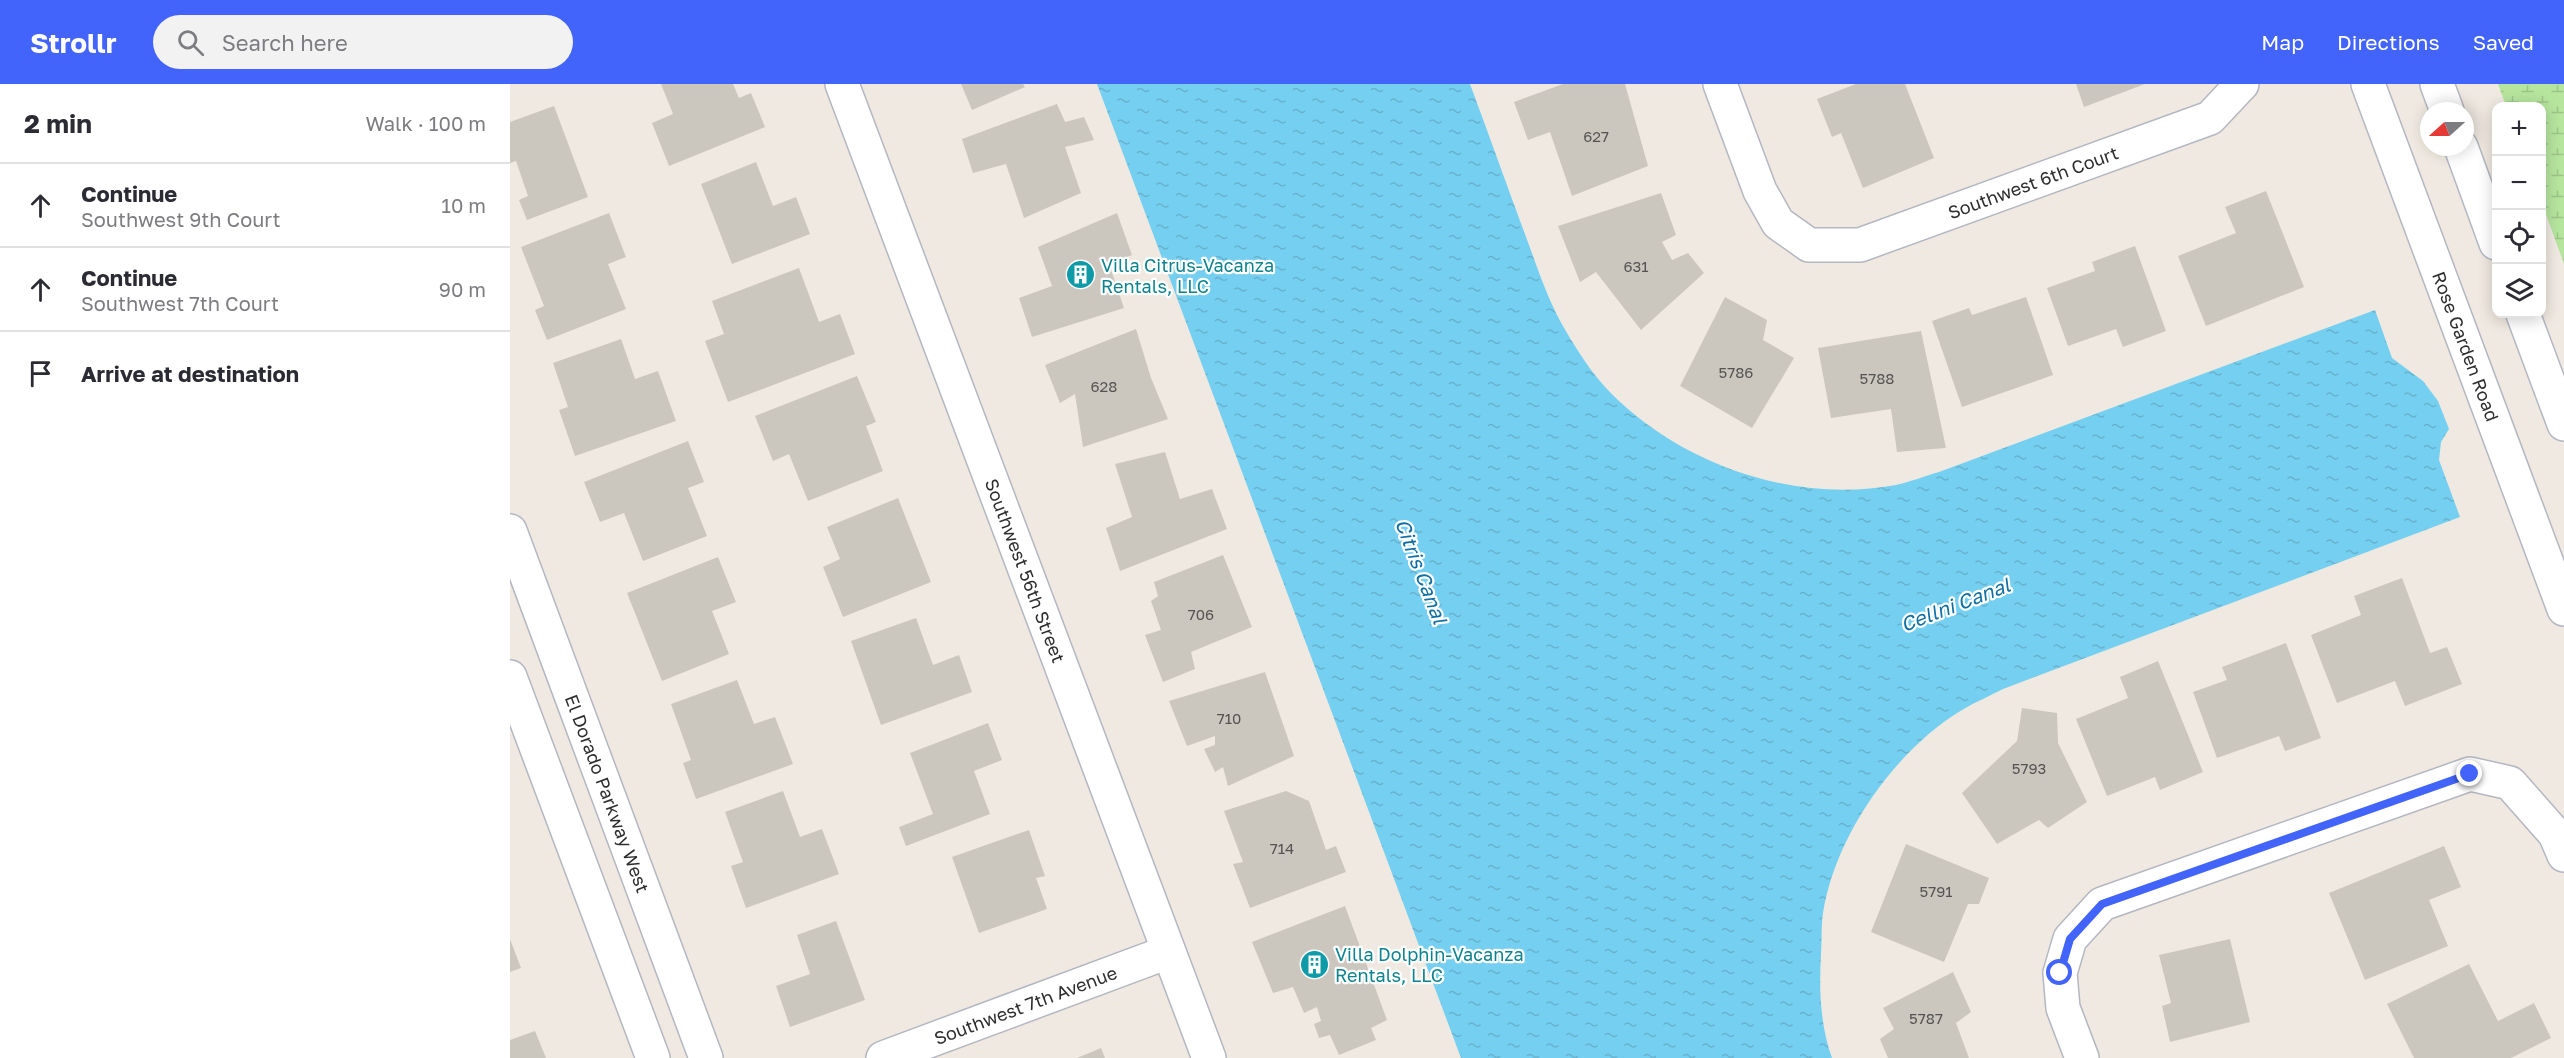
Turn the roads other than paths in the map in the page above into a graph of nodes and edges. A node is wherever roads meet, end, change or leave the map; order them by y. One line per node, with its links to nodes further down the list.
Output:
1 (842, 84): 15 (street, Southwest 56th Street)
2 (1720, 84): 3 (street, Southwest 6th Court)
3 (2242, 84)
4 (2368, 84): 12 (street, Rose Garden Road)
5 (2437, 84): 6 (street)
6 (2444, 102)
7 (2464, 156): 8 (street)
8 (2492, 232)
9 (2524, 318): 10 (street)
10 (2564, 424)
11 (510, 531): 17 (street, El Dorado Parkway West)
12 (2564, 609)
13 (510, 677): 16 (street)
14 (2564, 855): 20 (street)
15 (1168, 952): 18 (street, Southwest 7th Avenue); 19 (street, Southwest 56th Street)
16 (653, 1058)
17 (706, 1058)
18 (883, 1058)
19 (1209, 1058)
20 (2082, 1058)

